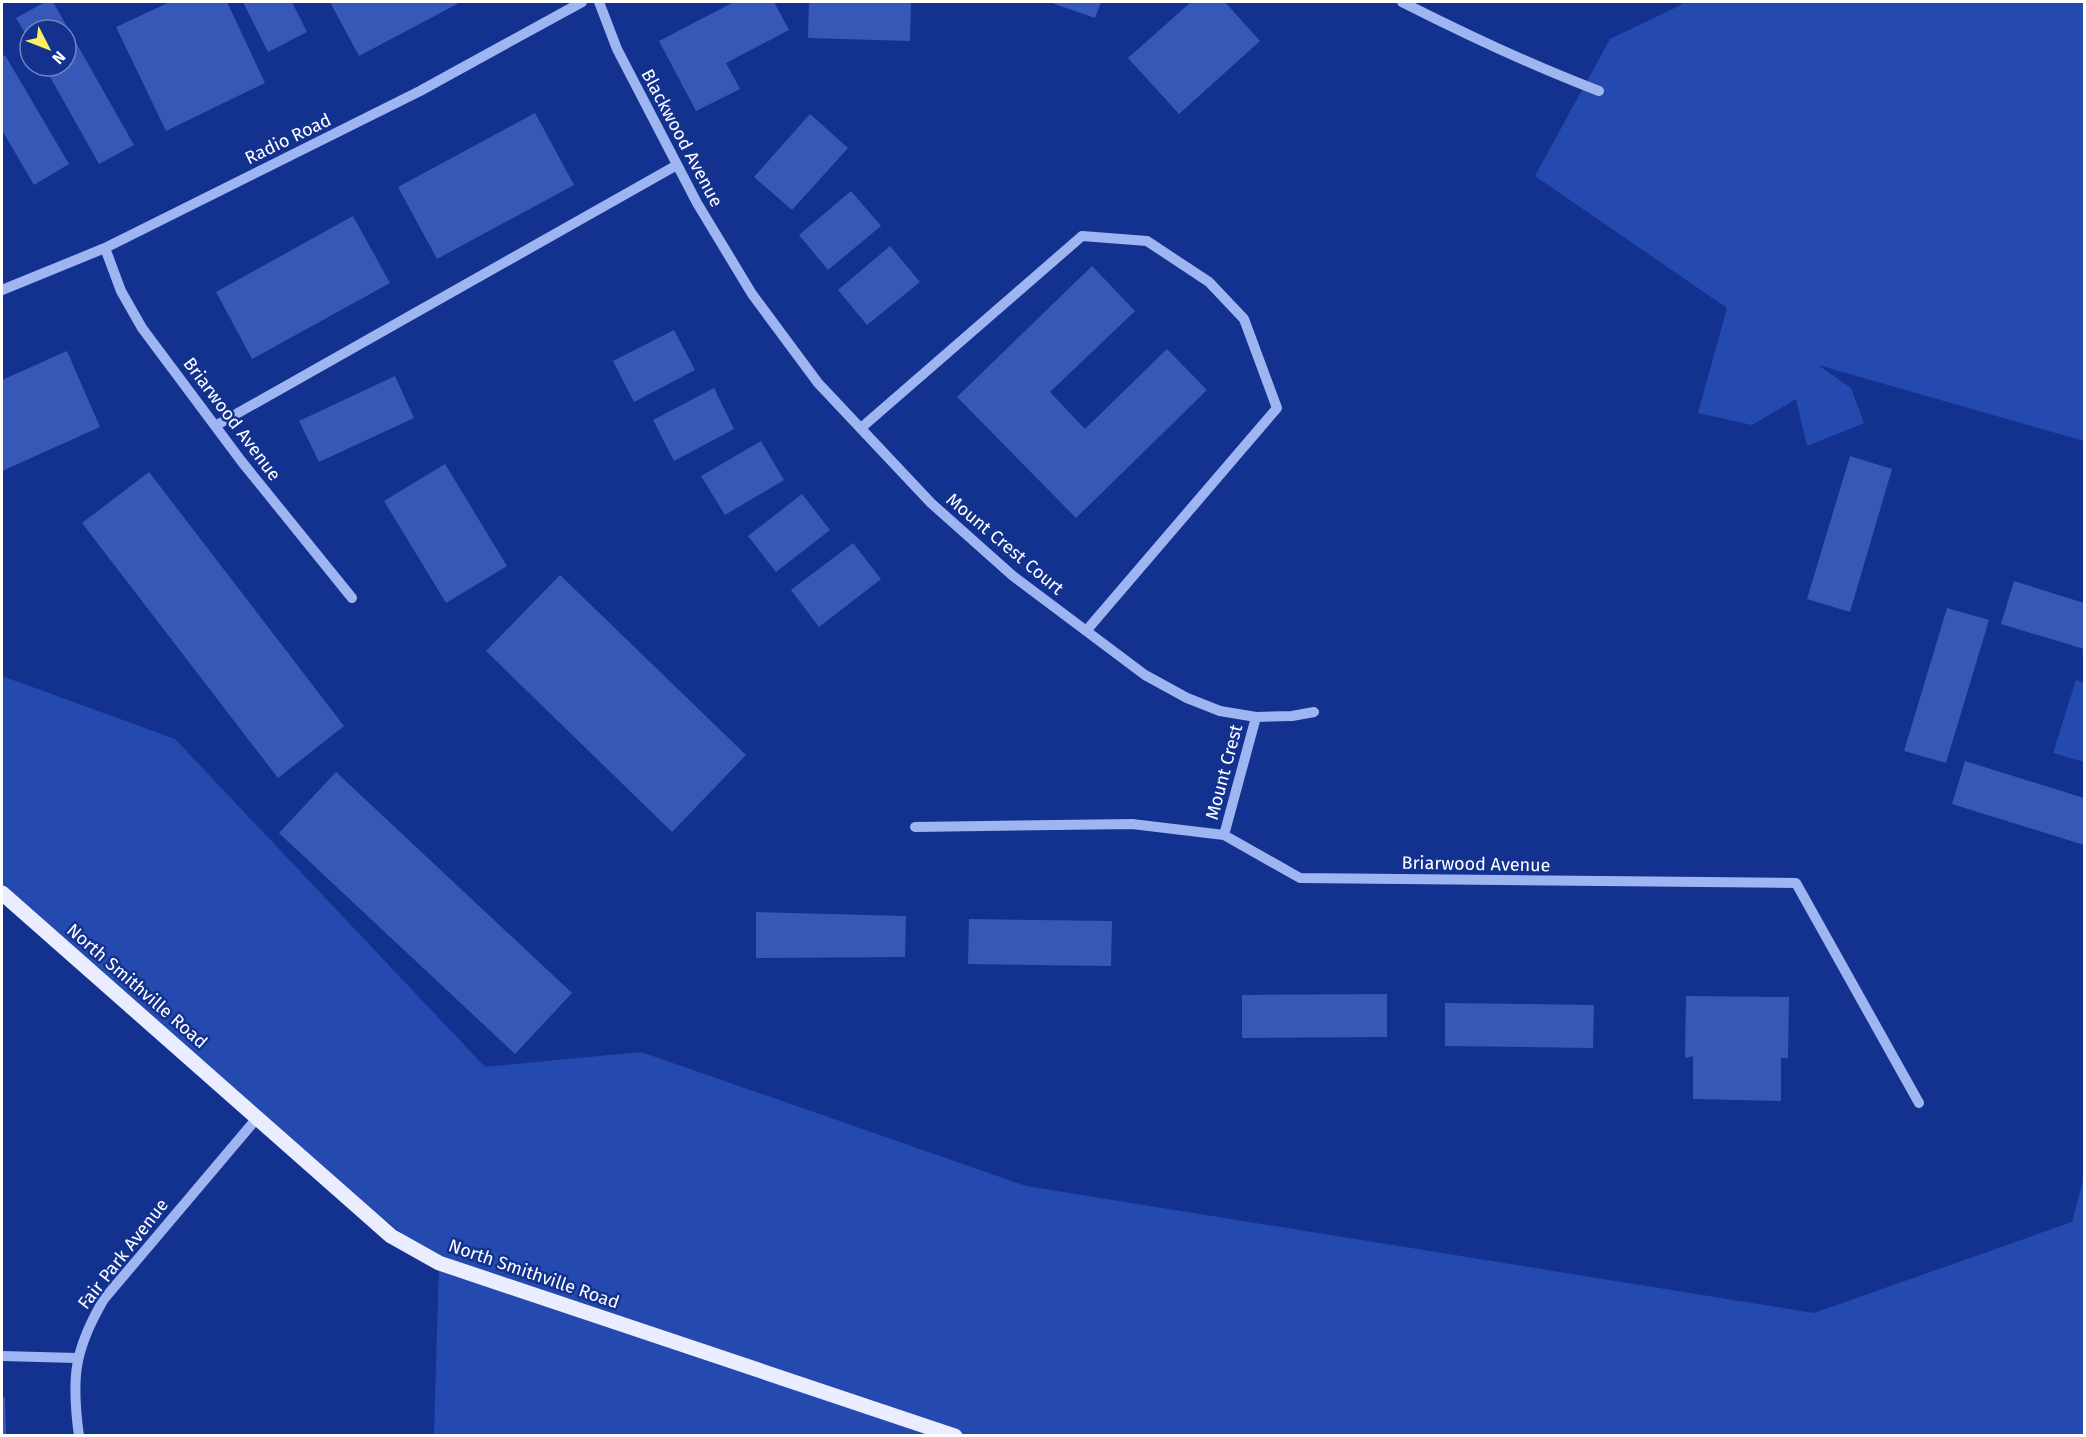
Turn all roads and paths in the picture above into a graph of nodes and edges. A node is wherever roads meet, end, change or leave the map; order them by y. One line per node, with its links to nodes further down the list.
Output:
1 (582, 2): 6 (street, Radio Road)
2 (599, 2): 5 (street, Blackwood Avenue)
3 (1402, 2): 4 (street)
4 (1599, 91)
5 (677, 165): 7 (street, Blackwood Avenue); 9 (street)
6 (105, 248): 8 (street, Radio Road); 9 (street, Briarwood Avenue)
7 (746, 285): 10 (street, Mount Crest Court)
8 (2, 290)
9 (215, 426): 11 (street, Briarwood Avenue)
10 (861, 428): 12 (street, Mount Crest Court); 12 (street)
11 (352, 598)
12 (1086, 631): 14 (street, Mount Crest Court)
13 (1314, 712): 14 (street, Mount Crest Court)
14 (1256, 717): 16 (street, Mount Crest)
15 (915, 827): 16 (street, Briarwood Avenue)
16 (1224, 835): 18 (street, Briarwood Avenue)
17 (2, 893): 19 (main road, North Smithville Road)
18 (1919, 1103)
19 (257, 1118): 21 (street, Fair Park Avenue); 23 (main road, North Smithville Road)
20 (2, 1356): 21 (street)
21 (77, 1358): 22 (street, Fair Park Avenue)
22 (79, 1436)
23 (955, 1436)

